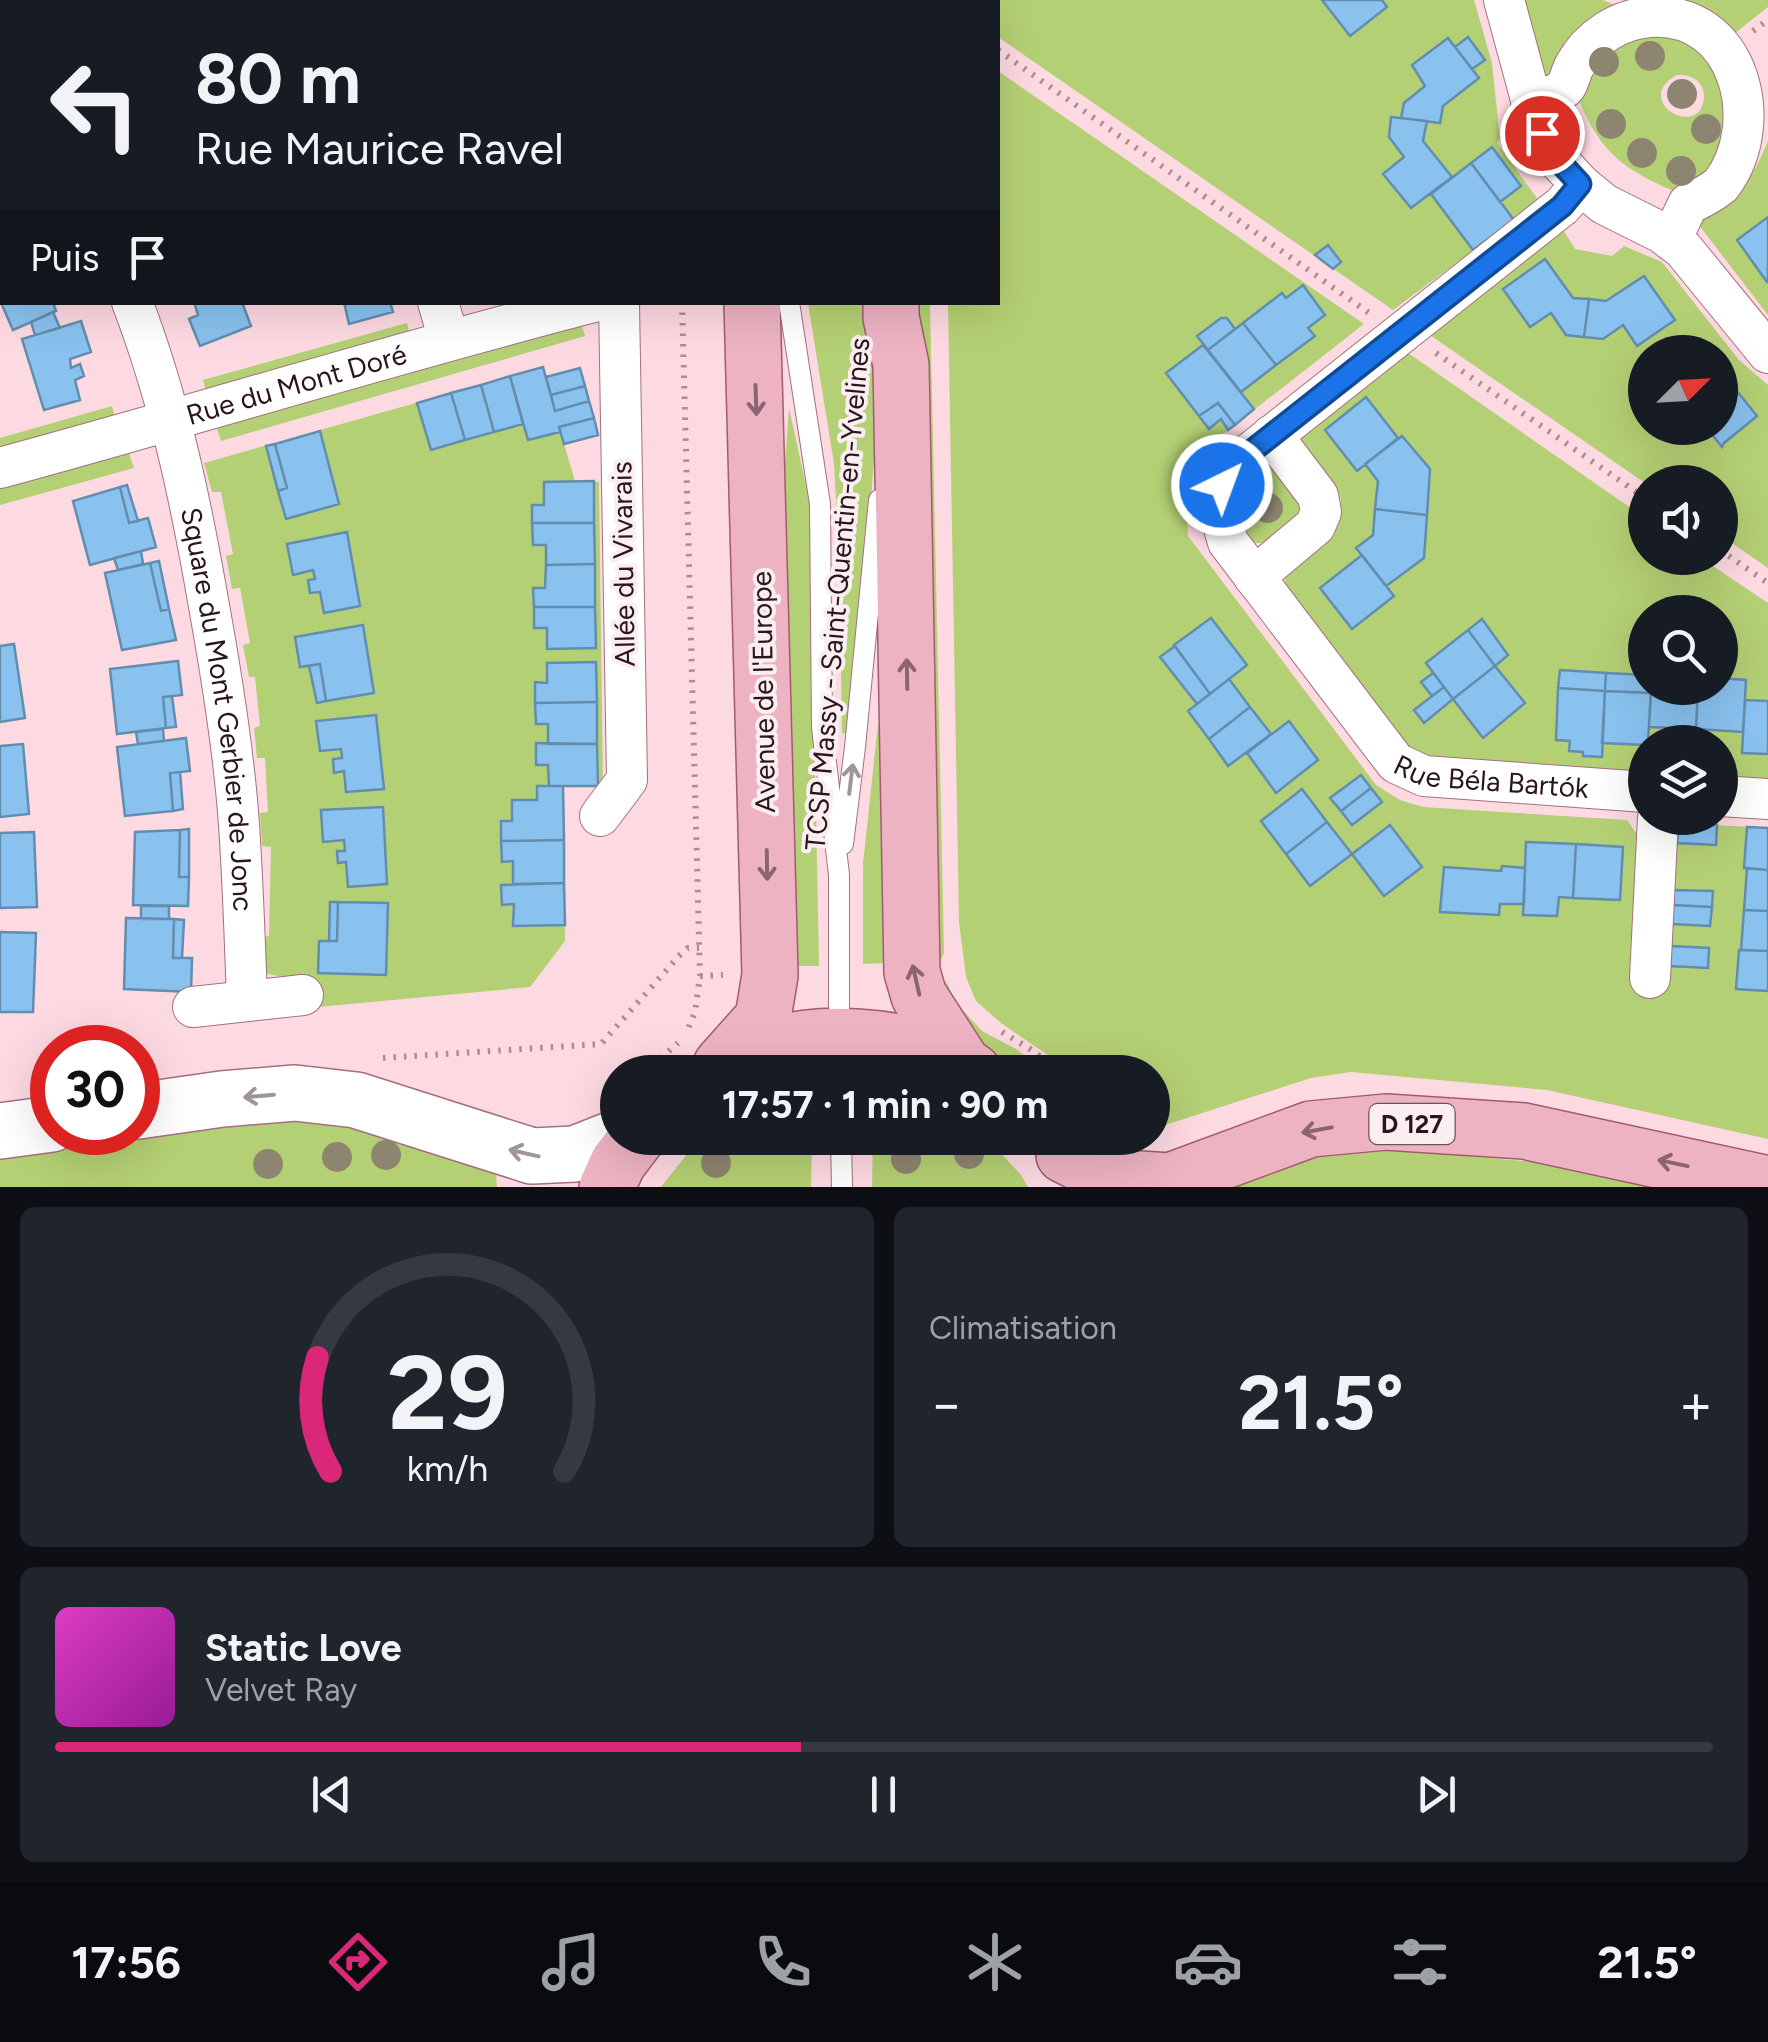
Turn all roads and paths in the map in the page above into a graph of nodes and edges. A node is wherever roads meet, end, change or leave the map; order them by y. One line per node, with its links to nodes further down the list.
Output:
1 (1504, 0): 3 (street)
2 (1000, 51): 13 (path)
3 (1531, 102): 4 (street); 5 (street)
4 (1580, 184): 5 (street); 18 (street, Rue Béla Bartók)
5 (1671, 240): 16 (street)
6 (133, 305): 17 (street, Square du Mont Gerbier de Jonc)
7 (570, 305): 14 (street, Rue du Mont Doré)
8 (619, 305): 27 (street, Allée du Vivarais)
9 (682, 305): 30 (path)
10 (752, 305): 37 (main road, Avenue de l'Europe, one-way to 37)
11 (789, 305): 29 (lane, TCSP Massy - Saint-Quentin-en-Yvelines)
12 (891, 310): 29 (lane, TCSP Massy - Saint-Quentin-en-Yvelines, one-way to 12); 40 (main road, one-way to 12)
13 (1379, 318)
14 (443, 321): 17 (street, Rue du Mont Doré)
15 (1422, 343): 20 (path)
16 (1768, 353)
17 (172, 422): 19 (street, Rue du Mont Doré); 33 (street, Square du Mont Gerbier de Jonc)
18 (1272, 435): 22 (street, Rue Béla Bartók); 22 (street)
19 (0, 468)
20 (1628, 486)
21 (1738, 562): 23 (path)
22 (1254, 577): 24 (street, Rue Béla Bartók)
23 (1768, 583)
24 (1628, 791)
25 (1738, 797): 26 (street)
26 (1768, 799)
27 (600, 816)
28 (1657, 835): 31 (street)
29 (838, 876): 35 (lane, TCSP Massy - Saint-Quentin-en-Yvelines)
30 (699, 948): 36 (path); 41 (path)
31 (1650, 978)
32 (302, 995): 33 (street)
33 (247, 1001): 34 (street)
34 (193, 1007)
35 (839, 1054): 38 (main road); 39 (main road)
36 (665, 1055)
37 (729, 1055)
38 (751, 1055)
39 (936, 1055)
40 (960, 1055)
41 (376, 1059)
42 (160, 1108): 45 (main road, one-way to 42)
43 (30, 1127): 44 (main road)
44 (0, 1132)
45 (600, 1144)
46 (625, 1155): 50 (main road)
47 (841, 1155): 51 (lane)
48 (1064, 1160): 49 (main road, D 127, one-way to 48)
49 (1768, 1184)
50 (608, 1187)
51 (842, 1187)

